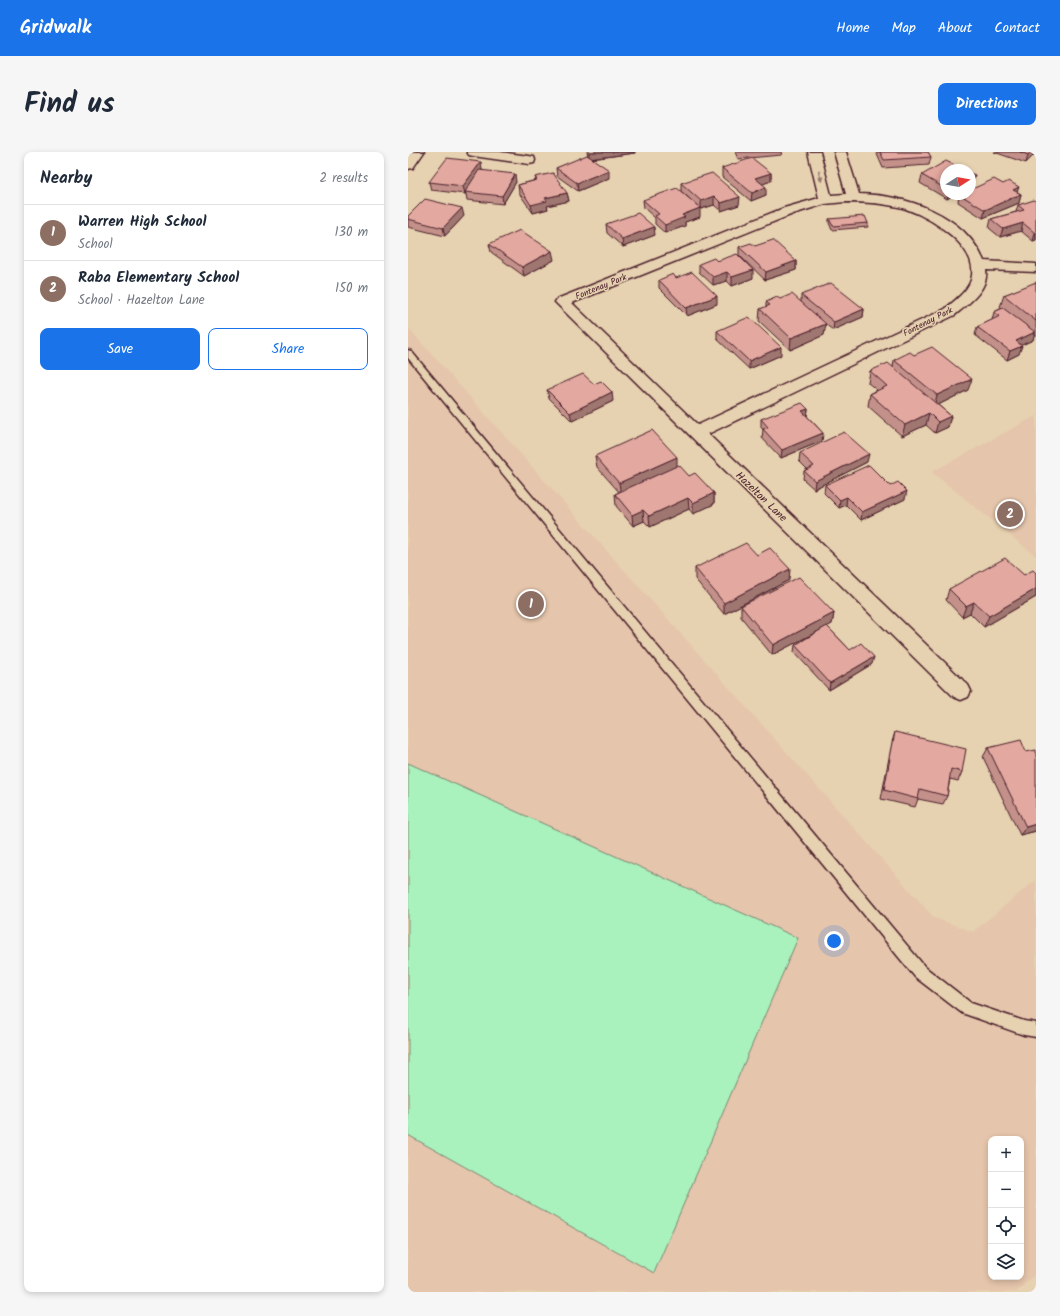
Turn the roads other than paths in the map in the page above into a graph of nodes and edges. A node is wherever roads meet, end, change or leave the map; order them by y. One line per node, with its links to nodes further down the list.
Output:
1 (418, 152): 6 (street)
2 (473, 152): 5 (street)
3 (814, 152): 8 (street, one-way to 8)
4 (840, 152): 7 (street)
5 (529, 160)
6 (408, 165)
7 (854, 198): 8 (street, Fontenay Park); 9 (street, Fontenay Park)
8 (826, 200): 11 (street, Fontenay Park)
9 (980, 265): 10 (street); 13 (street, Fontenay Park)
10 (1036, 268)
11 (562, 302): 13 (street, Hazelton Lane)
12 (408, 354): 15 (lane)
13 (696, 433): 14 (street, Hazelton Lane)
14 (961, 691)
15 (1036, 1030)

